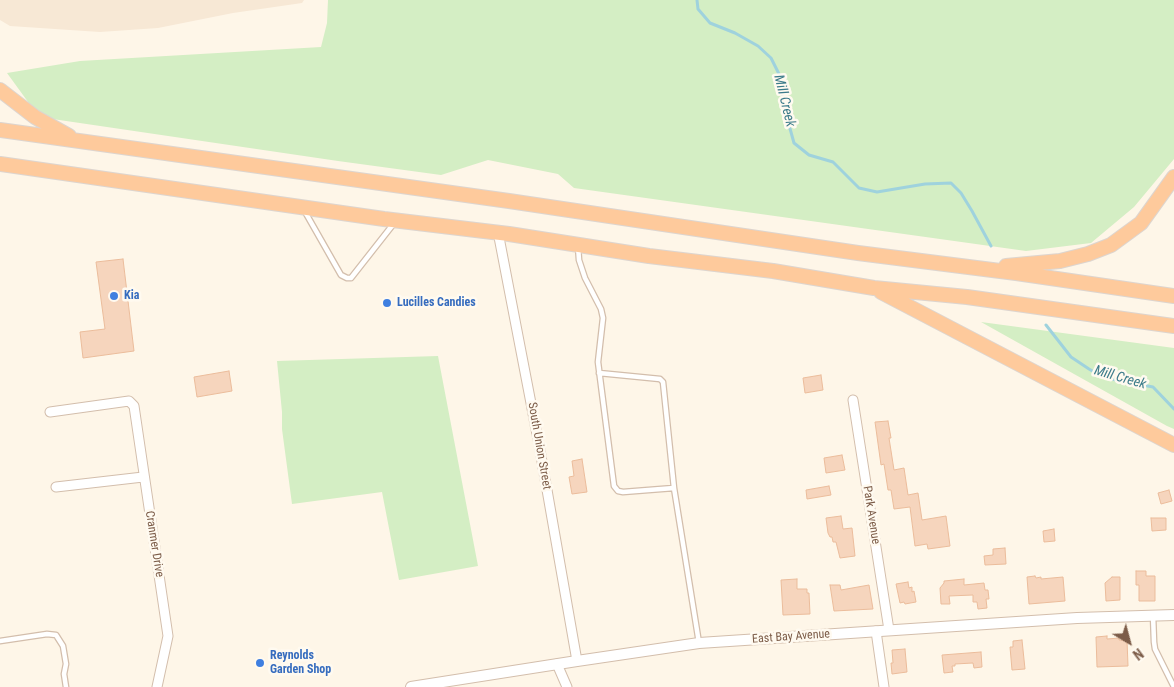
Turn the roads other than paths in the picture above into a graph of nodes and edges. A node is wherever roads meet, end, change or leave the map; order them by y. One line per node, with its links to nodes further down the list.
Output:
1 (0, 90): 3 (highway)
2 (0, 130): 3 (highway)
3 (79, 140): 10 (highway)
4 (0, 164): 6 (highway)
5 (1174, 177): 10 (highway)
6 (302, 206): 7 (highway); 7 (lane)
7 (396, 220): 8 (highway)
8 (498, 232): 9 (highway); 27 (street, South Union Street)
9 (578, 245): 11 (highway); 14 (lane)
10 (979, 269): 12 (highway)
11 (874, 288): 13 (highway); 17 (highway)
12 (1174, 296)
13 (1174, 326)
14 (599, 373): 20 (lane); 20 (lane)
15 (853, 400): 23 (street, Park Avenue)
16 (50, 412): 18 (street, Cranmer Drive)
17 (1174, 445)
18 (143, 477): 19 (street); 30 (street, Cranmer Drive)
19 (56, 487)
20 (674, 488): 26 (lane)
21 (1153, 615): 22 (street, East Bay Avenue); 23 (street, East Bay Avenue); 34 (lane)
22 (1174, 615)
23 (889, 630): 24 (street, East Bay Avenue)
24 (876, 631): 26 (street, East Bay Avenue); 33 (street)
25 (0, 641): 29 (lane)
26 (699, 643): 27 (street, East Bay Avenue)
27 (576, 661): 28 (street, East Bay Avenue)
28 (557, 664): 31 (street, East Bay Avenue); 32 (street)
29 (66, 687)
30 (157, 687)
31 (411, 687)
32 (568, 687)
33 (884, 687)
34 (1174, 687)

